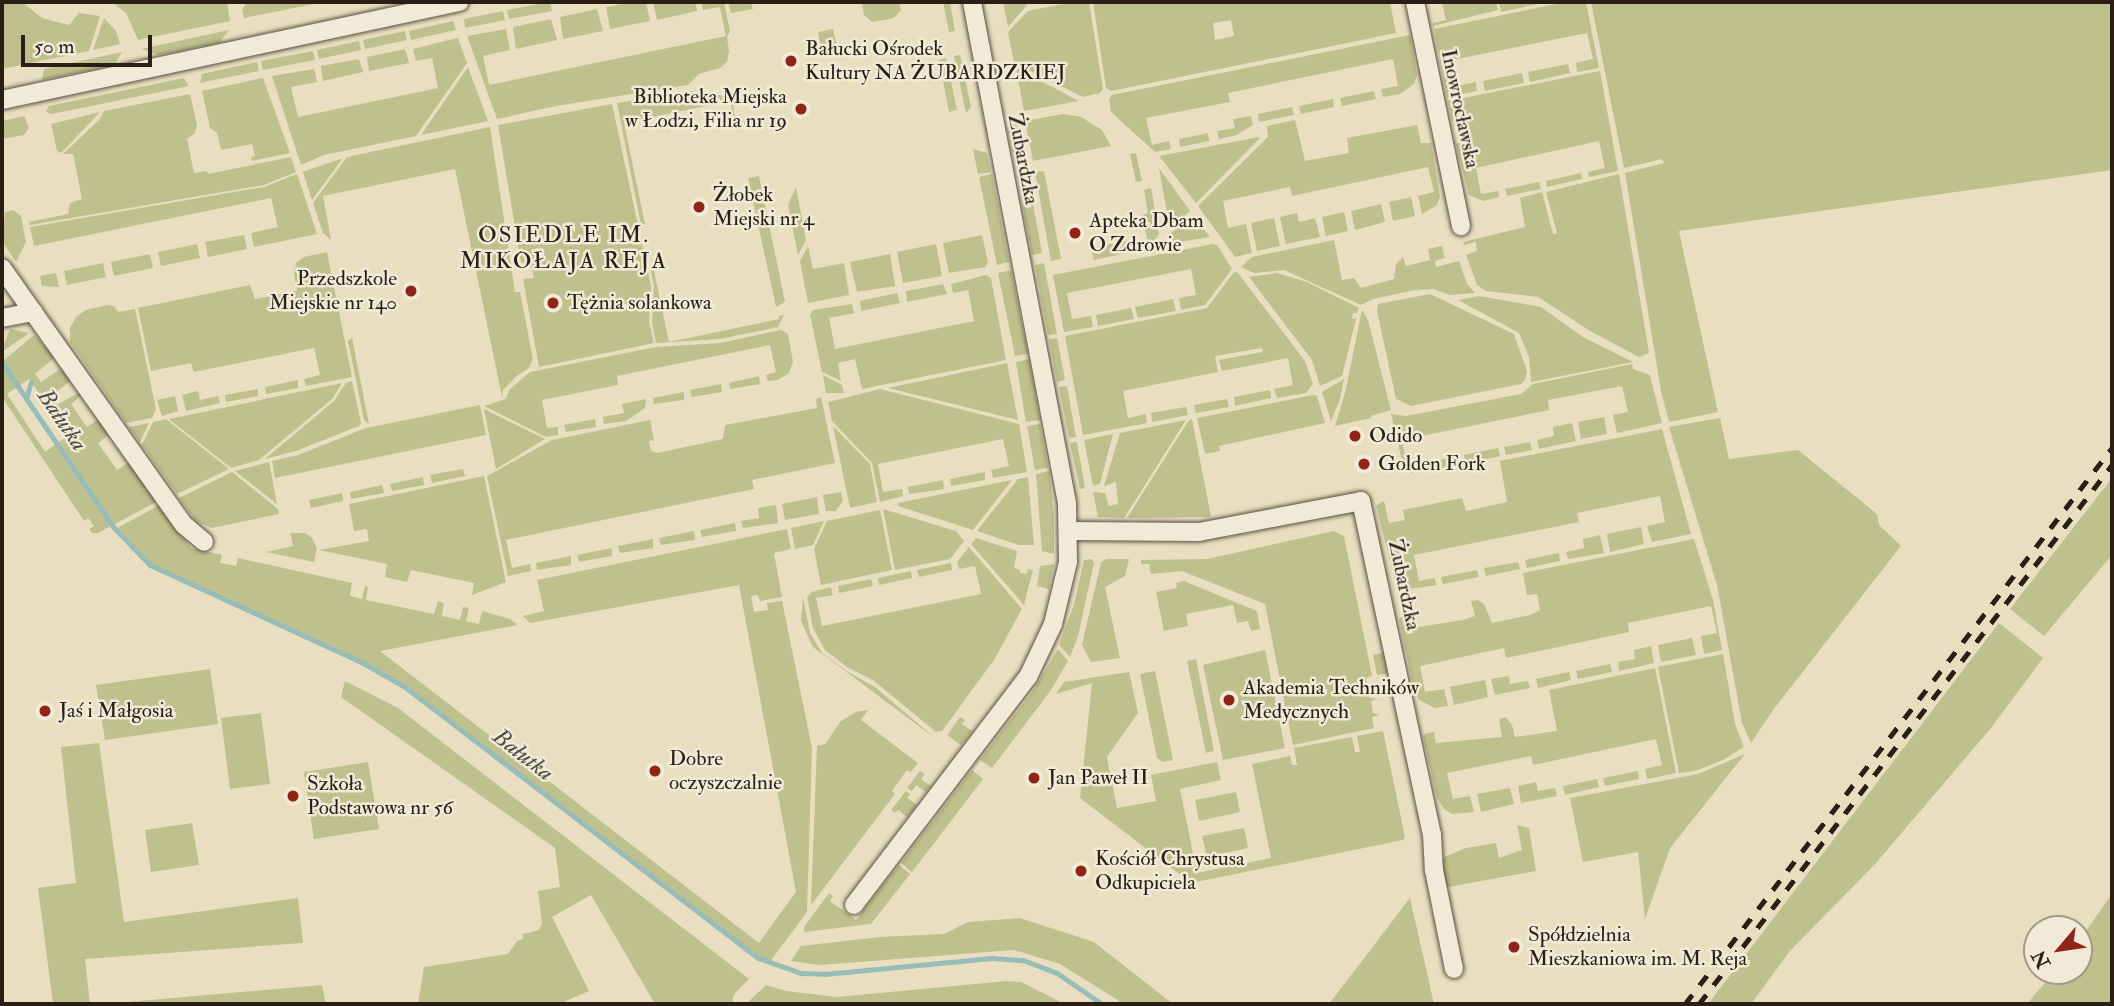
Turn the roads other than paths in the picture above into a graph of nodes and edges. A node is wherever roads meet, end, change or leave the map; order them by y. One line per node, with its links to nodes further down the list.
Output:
1 (460, 2): 4 (street)
2 (972, 2): 9 (street, Żubardzka)
3 (1415, 2): 5 (street, Inowrocławska)
4 (2, 100)
5 (1461, 226)
6 (2, 268): 7 (street)
7 (33, 312): 8 (street); 10 (street)
8 (2, 318)
9 (1069, 531): 11 (street, Żubardzka); 12 (street, Żubardzka)
10 (204, 542)
11 (855, 905)
12 (1454, 969)

